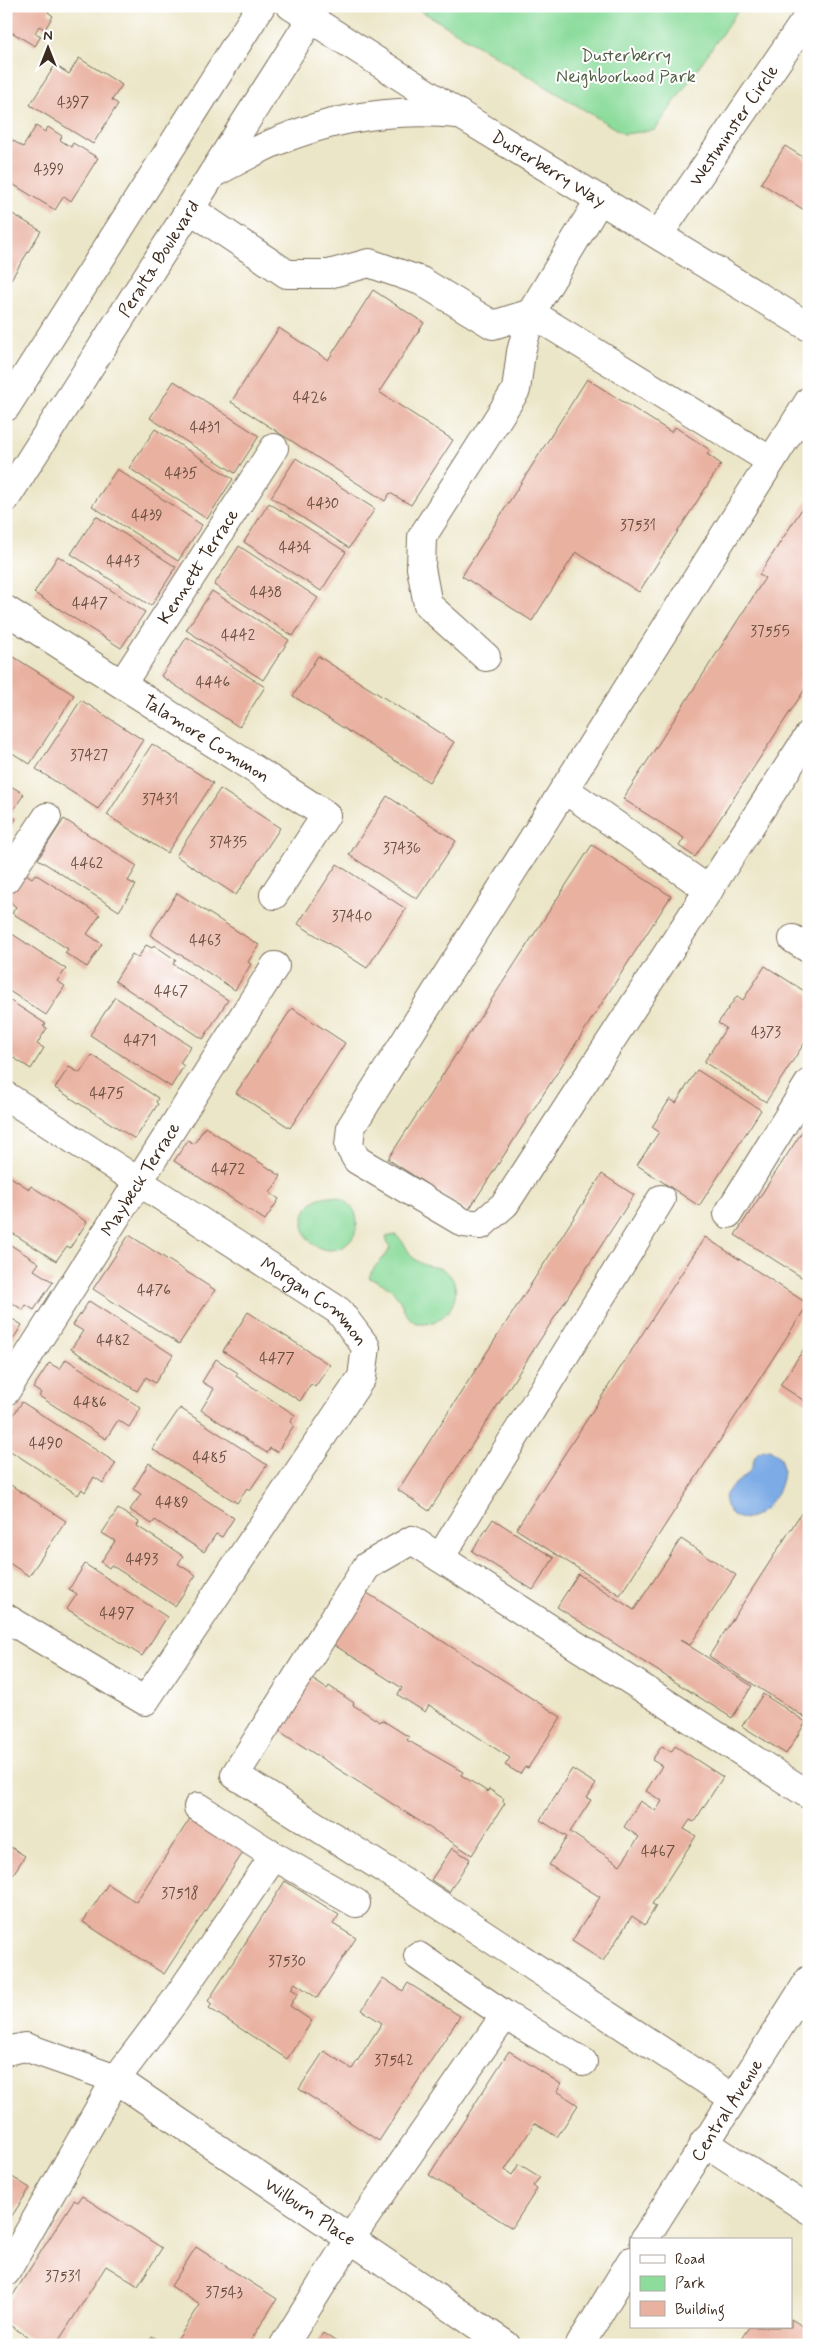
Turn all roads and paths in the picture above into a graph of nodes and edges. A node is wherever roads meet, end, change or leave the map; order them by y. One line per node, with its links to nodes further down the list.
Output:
1 (261, 6): 12 (street)
2 (301, 13): 4 (street, Dusterberry Way); 5 (street, Peralta Boulevard)
3 (809, 15): 8 (street, Westminster Circle)
4 (459, 114): 5 (street); 6 (street, Dusterberry Way)
5 (213, 174): 7 (street, Peralta Boulevard)
6 (600, 199): 8 (street, Dusterberry Way); 9 (street)
7 (190, 209): 9 (street); 15 (street, Peralta Boulevard)
8 (659, 234): 10 (street, Dusterberry Way)
9 (531, 313): 14 (street); 17 (street)
10 (809, 327)
11 (809, 400): 14 (street)
12 (6, 407)
13 (274, 448): 18 (street, Kennett Terrace)
14 (771, 460): 20 (street)
15 (6, 498)
16 (6, 610): 18 (street, Talamore Common)
17 (486, 657)
18 (122, 684): 24 (street, Talamore Common)
19 (809, 735): 23 (street)
20 (564, 789): 23 (street); 23 (street)
21 (47, 817): 22 (street)
22 (6, 879)
23 (709, 890)
24 (274, 895)
25 (275, 966): 28 (street, Maybeck Terrace)
26 (809, 1083): 30 (street)
27 (6, 1096): 28 (street, Morgan Common)
28 (140, 1181): 31 (street, Maybeck Terrace); 33 (street, Morgan Common)
29 (661, 1199): 32 (street)
30 (728, 1214)
31 (6, 1391)
32 (440, 1558): 34 (street); 44 (street)
33 (6, 1618)
34 (809, 1795)
35 (198, 1807): 36 (street)
36 (274, 1856): 37 (street); 43 (street)
37 (356, 1903)
38 (418, 1956): 40 (street)
39 (809, 1980): 44 (street, Central Avenue)
40 (505, 2015): 42 (street); 48 (street)
41 (6, 2051): 43 (street, Wilburn Place)
42 (583, 2062)
43 (116, 2079): 48 (street, Wilburn Place); 50 (street)
44 (733, 2098): 45 (street, Central Avenue)
45 (704, 2142): 46 (street); 47 (street, Central Avenue)
46 (809, 2210)
47 (645, 2238)
48 (350, 2239): 51 (street); 52 (street, Wilburn Place)
49 (630, 2263): 53 (street)
50 (6, 2272)
51 (284, 2345)
52 (506, 2345)
53 (580, 2345)

